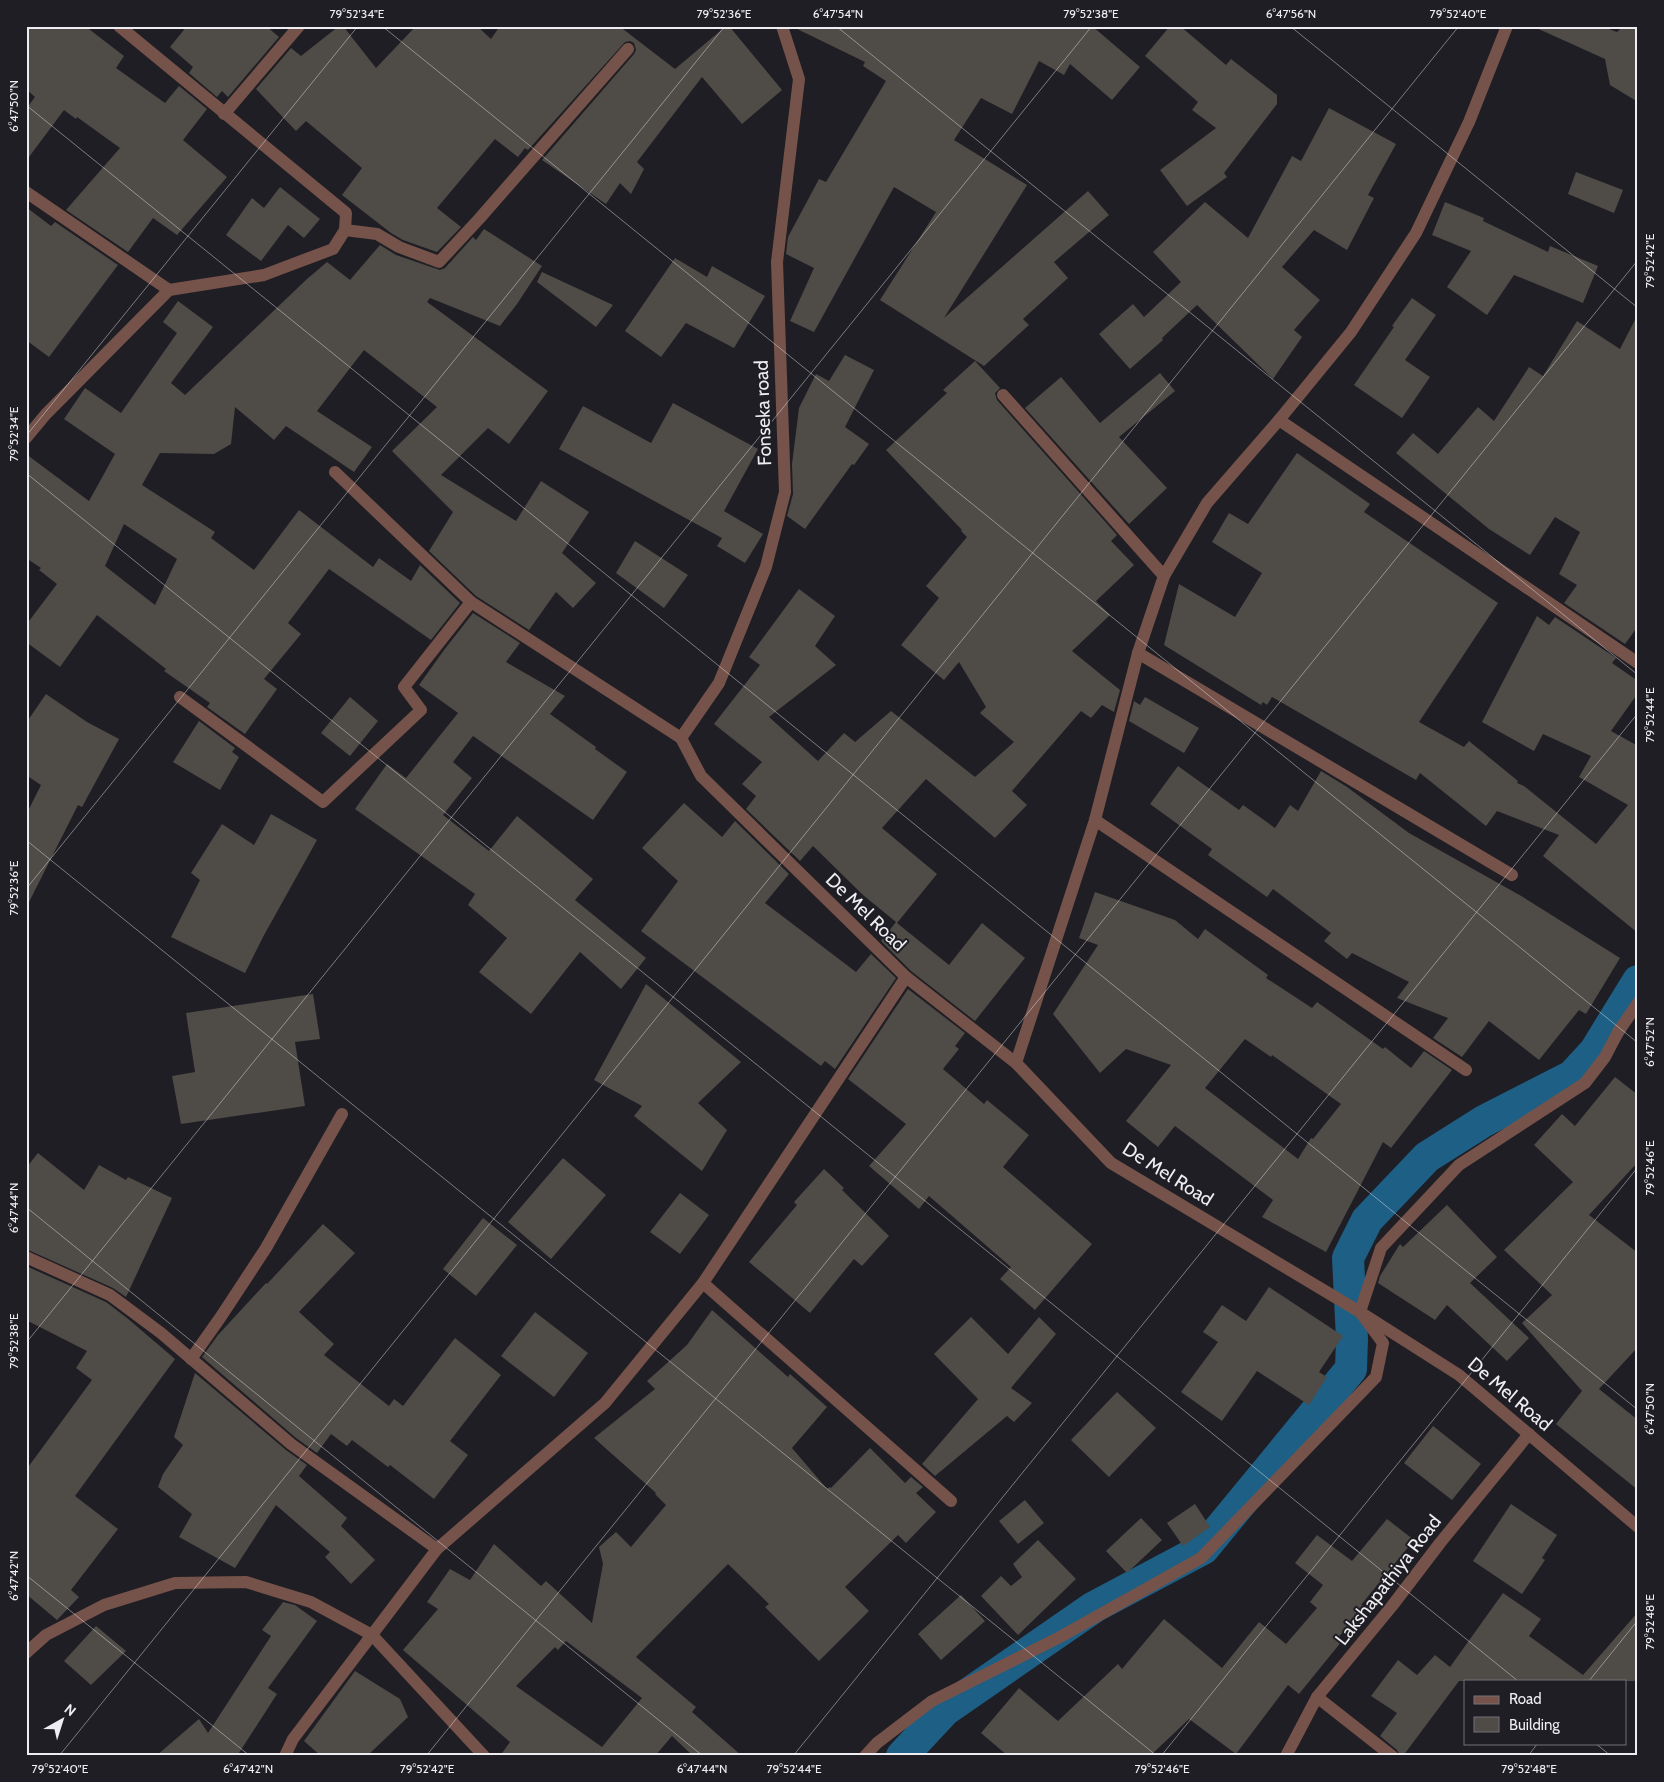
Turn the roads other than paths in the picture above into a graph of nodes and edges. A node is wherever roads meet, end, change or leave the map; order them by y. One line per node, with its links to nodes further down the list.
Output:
1 (119, 26): 6 (street)
2 (782, 26): 19 (street, Fonseka road)
3 (1508, 26): 11 (street)
4 (294, 28): 6 (street)
5 (628, 49): 8 (street)
6 (224, 114): 8 (street)
7 (26, 192): 9 (street)
8 (345, 230): 9 (street)
9 (169, 290): 12 (street)
10 (1003, 395): 14 (street)
11 (1278, 420): 14 (street); 17 (street)
12 (26, 438)
13 (335, 472): 15 (street)
14 (1164, 576): 16 (street)
15 (471, 602): 18 (street); 19 (street)
16 (1138, 653): 20 (street); 21 (street)
17 (1638, 663)
18 (180, 697)
19 (681, 738): 22 (street, De Mel Road)
20 (1095, 820): 24 (street); 25 (street)
21 (1512, 875)
22 (906, 977): 24 (street, De Mel Road); 28 (street)
23 (1638, 1003): 29 (street)
24 (1016, 1063): 29 (street, De Mel Road)
25 (1466, 1070)
26 (342, 1114): 30 (street)
27 (26, 1257): 30 (street)
28 (703, 1283): 32 (street); 34 (street)
29 (1360, 1312): 31 (street, De Mel Road); 40 (street)
30 (192, 1359): 34 (street)
31 (1529, 1434): 33 (street, De Mel Road); 37 (street, Lakshapathiya Road)
32 (951, 1501)
33 (1638, 1527)
34 (436, 1549): 35 (street)
35 (372, 1635): 36 (street); 38 (street); 39 (street)
36 (26, 1653)
37 (1317, 1697): 41 (street, Lakshapathiya Road); 42 (street)
38 (286, 1756)
39 (484, 1756)
40 (865, 1756)
41 (1286, 1756)
42 (1392, 1756)

